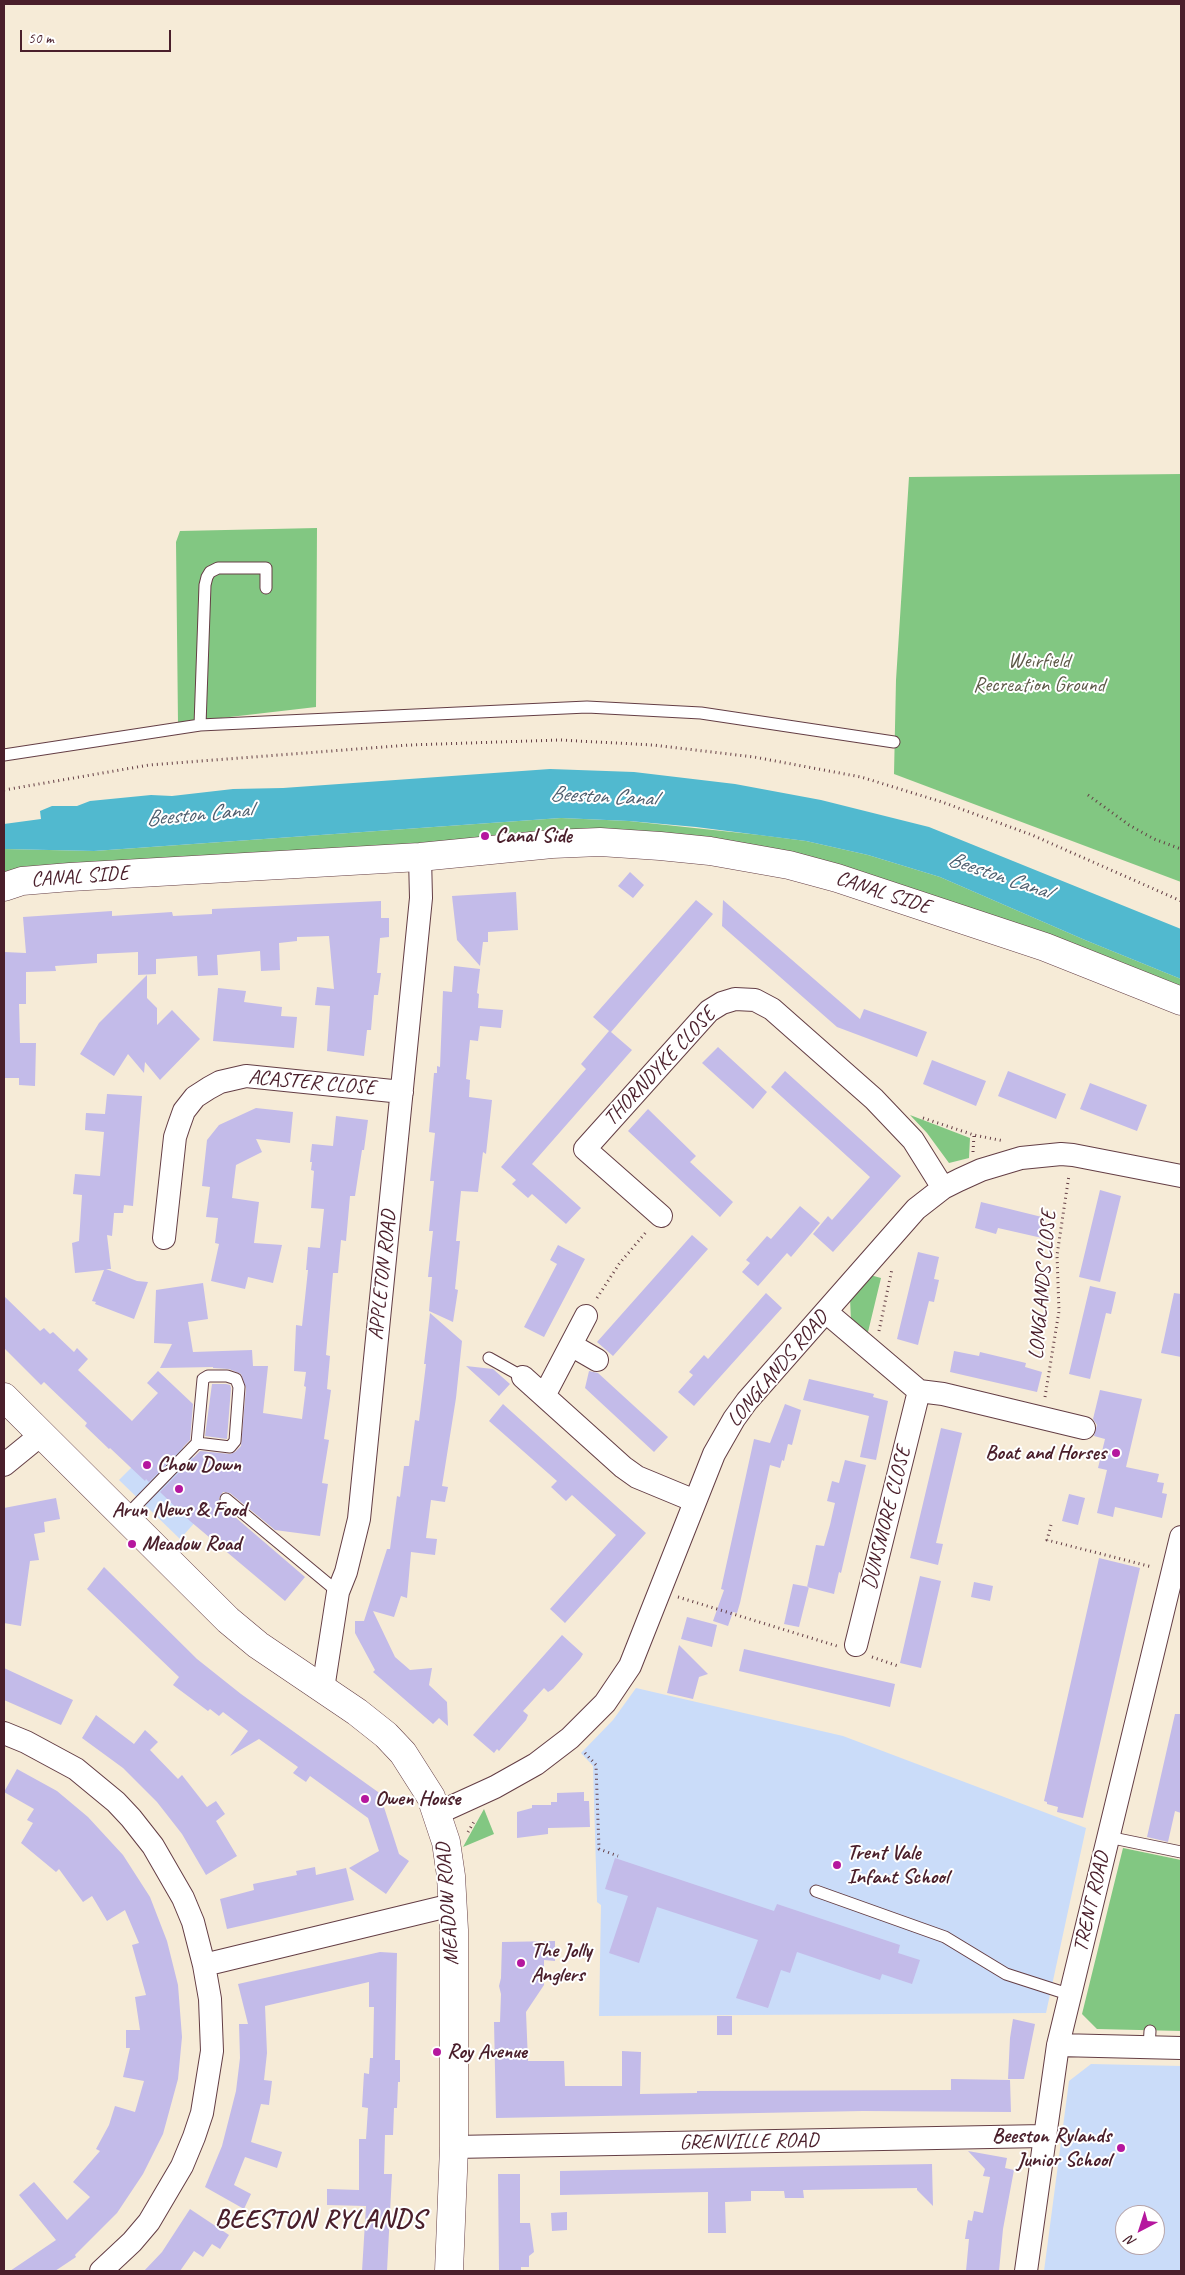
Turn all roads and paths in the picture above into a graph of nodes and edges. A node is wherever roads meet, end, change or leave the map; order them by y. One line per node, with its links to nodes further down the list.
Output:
1 (266, 588): 2 (lane)
2 (200, 725): 3 (lane); 4 (lane)
3 (894, 742)
4 (4, 755)
5 (4, 790): 10 (path)
6 (1088, 795): 7 (path)
7 (1181, 850)
8 (420, 857): 9 (street, CANAL SIDE); 11 (street, CANAL SIDE); 12 (street, APPLETON ROAD)
9 (4, 887)
10 (1181, 901)
11 (1181, 1001)
12 (402, 1092): 17 (street, ACASTER CLOSE); 40 (street, APPLETON ROAD)
13 (1072, 1155): 14 (street, LONGLANDS ROAD); 15 (street, LONGLANDS ROAD); 29 (path, LONGLANDS CLOSE)
14 (1181, 1176)
15 (943, 1188): 16 (street, THORNDYKE CLOSE); 19 (street, LONGLANDS ROAD)
16 (661, 1216): 20 (path)
17 (164, 1238)
18 (894, 1262): 22 (path)
19 (826, 1312): 22 (street); 35 (street, LONGLANDS ROAD)
20 (586, 1316): 21 (street)
21 (571, 1345): 24 (street); 27 (street)
22 (873, 1354): 26 (street)
23 (489, 1358): 25 (lane)
24 (597, 1360)
25 (523, 1378): 27 (street)
26 (919, 1391): 29 (street); 42 (street, DUNSMORE CLOSE)
27 (544, 1396): 35 (street)
28 (4, 1397): 31 (street, MEADOW ROAD)
29 (1040, 1417): 30 (street)
30 (1084, 1428)
31 (42, 1434): 33 (street); 36 (street, MEADOW ROAD)
32 (197, 1443): 32 (lane); 36 (lane)
33 (4, 1464)
34 (226, 1499): 40 (lane)
35 (695, 1501): 41 (street, LONGLANDS ROAD)
36 (125, 1518): 44 (street, MEADOW ROAD)
37 (1051, 1525): 39 (path)
38 (1181, 1537): 39 (street, TRENT ROAD)
39 (1172, 1572): 49 (street, TRENT ROAD)
40 (338, 1592): 44 (street, APPLETON ROAD)
41 (661, 1592): 42 (path); 46 (street, LONGLANDS ROAD)
42 (854, 1649): 43 (path)
43 (898, 1666)
44 (323, 1690): 48 (street, MEADOW ROAD)
45 (4, 1734): 55 (street)
46 (570, 1738): 47 (street, LONGLANDS ROAD); 51 (path)
47 (495, 1787): 48 (street, LONGLANDS ROAD); 52 (path)
48 (438, 1813): 52 (street, MEADOW ROAD)
49 (1108, 1836): 50 (lane); 56 (street, TRENT ROAD)
50 (1181, 1852)
51 (618, 1856)
52 (449, 1863): 54 (street, MEADOW ROAD)
53 (816, 1891): 56 (lane)
54 (452, 1905): 55 (street); 60 (street, MEADOW ROAD)
55 (204, 1965): 61 (street)
56 (1071, 1995): 57 (street, TRENT ROAD)
57 (1058, 2045): 58 (street); 59 (street, TRENT ROAD)
58 (1181, 2048)
59 (1044, 2136): 60 (street, GRENVILLE ROAD); 63 (street, TRENT ROAD)
60 (454, 2147): 62 (street, MEADOW ROAD)
61 (101, 2271)
62 (449, 2271)
63 (1026, 2271)

